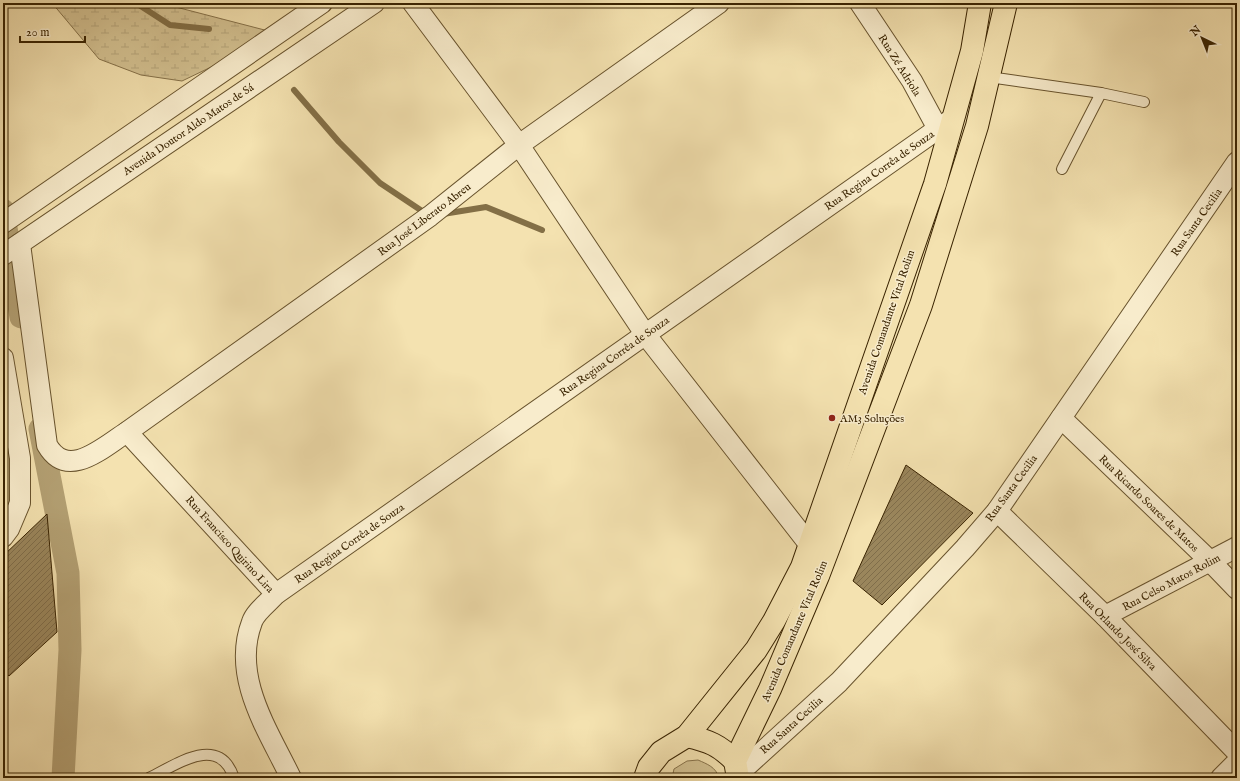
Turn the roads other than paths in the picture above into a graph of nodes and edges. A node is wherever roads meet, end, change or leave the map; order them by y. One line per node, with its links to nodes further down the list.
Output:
1 (322, 3): 15 (street)
2 (374, 3): 16 (street, Avenida Doutor Aldo Matos de Sá)
3 (413, 3): 12 (street)
4 (719, 3): 12 (street, Rua José Liberato Abreu)
5 (860, 3): 11 (street, Rua Zé Adriola)
6 (980, 3): 11 (main road, Avenida Comandante Vital Rolim)
7 (1006, 3): 8 (main road, Avenida Comandante Vital Rolim)
8 (990, 77): 9 (lane); 32 (main road, Avenida Comandante Vital Rolim)
9 (1101, 93): 10 (lane); 14 (lane)
10 (1144, 102)
11 (945, 124): 17 (street, Rua Regina Corrêa de Souza); 23 (main road, Avenida Comandante Vital Rolim)
12 (519, 145): 17 (street); 20 (street, Rua José Liberato Abreu)
13 (1237, 162): 19 (street, Rua Santa Cecilia)
14 (1062, 169)
15 (8, 220)
16 (12, 249): 20 (street, Rua José Liberato Abreu)
17 (645, 334): 23 (street); 27 (street, Rua Regina Corrêa de Souza)
18 (3, 358): 22 (street)
19 (1061, 418): 21 (street, Rua Santa Cecilia); 25 (street, Rua Ricardo Soares de Matos)
20 (127, 432): 27 (street, Rua Francisco Quirino Lira)
21 (997, 511): 28 (street, Rua Orlando José Silva); 32 (street, Rua Santa Cecilia)
22 (3, 537)
23 (809, 544): 29 (main road, Avenida Comandante Vital Rolim)
24 (1237, 547): 25 (street, Rua Celso Matos Rolim)
25 (1210, 561): 26 (street, Rua Ricardo Soares de Matos); 28 (street, Rua Celso Matos Rolim)
26 (1237, 589)
27 (276, 594): 35 (street, Rua Francisco Quirino Lira)
28 (1105, 616): 30 (street, Rua Orlando José Silva)
29 (687, 736): 32 (main road); 36 (main road, Avenida Comandante Vital Rolim)
30 (1237, 752)
31 (1237, 762): 37 (street)
32 (737, 771)
33 (149, 778): 34 (lane)
34 (234, 778)
35 (291, 778)
36 (645, 778)
37 (1221, 778)

